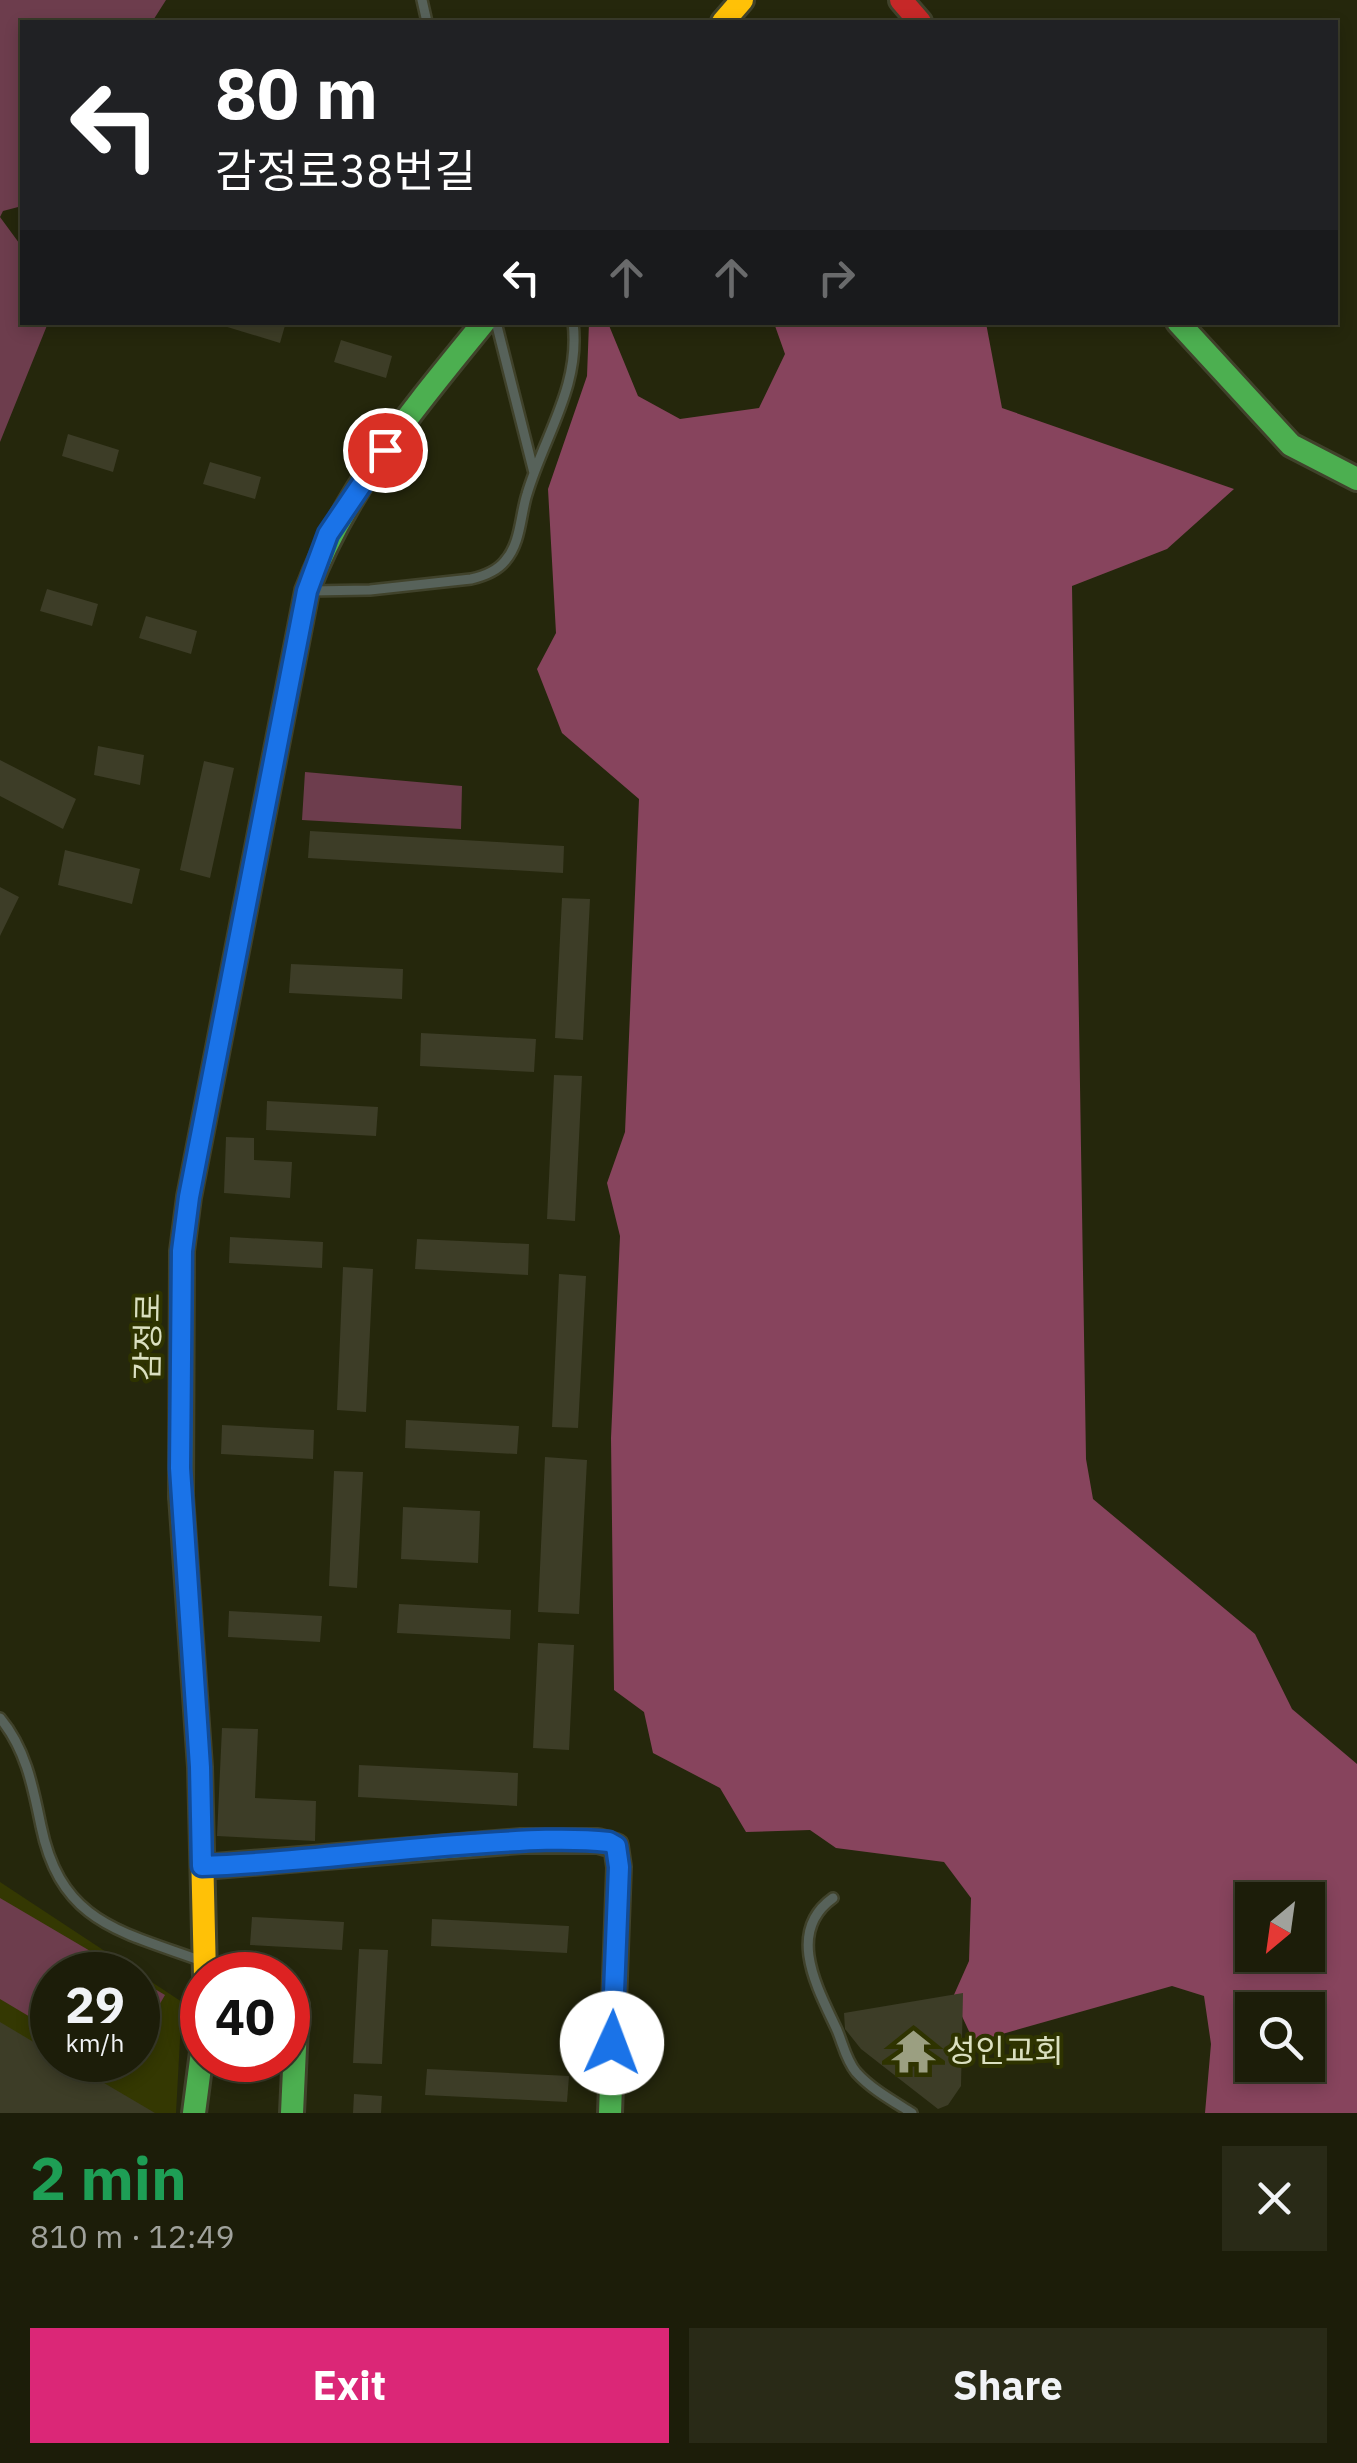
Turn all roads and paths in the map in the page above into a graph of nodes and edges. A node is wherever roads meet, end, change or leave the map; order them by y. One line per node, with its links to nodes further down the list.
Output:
1 (742, 0): 3 (street)
2 (901, 0): 4 (street)
3 (725, 20)
4 (918, 20)
5 (482, 325): 11 (street, 감정로)
6 (497, 325): 9 (lane)
7 (573, 325): 9 (lane)
8 (1181, 325): 10 (street)
9 (534, 473): 11 (lane)
10 (1357, 479)
11 (307, 591): 13 (street, 감정로)
12 (0, 1718): 16 (lane)
13 (202, 1866): 15 (street, 감정로); 21 (street)
14 (833, 1898): 22 (lane)
15 (205, 1952)
16 (180, 1957)
17 (198, 2082): 19 (street)
18 (293, 2082): 20 (street)
19 (194, 2113)
20 (292, 2113)
21 (610, 2113)
22 (912, 2113)

